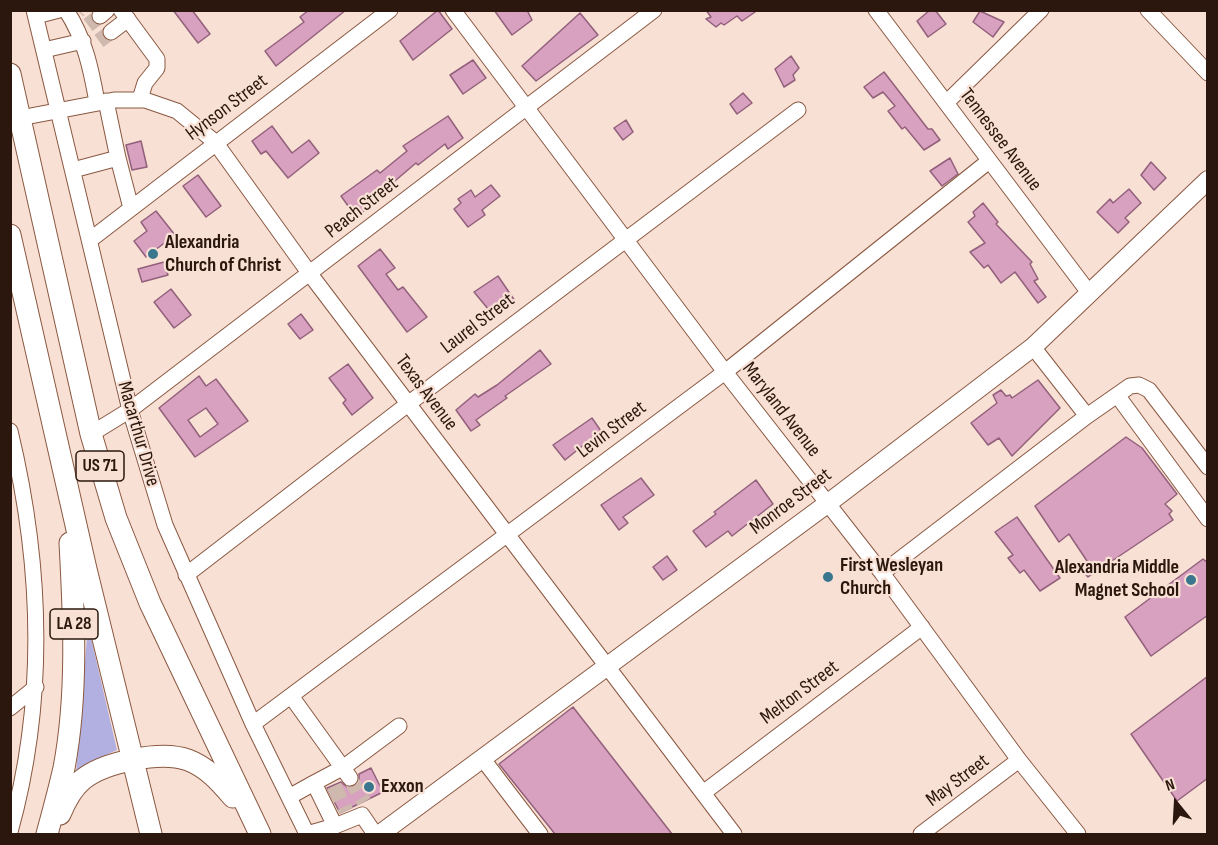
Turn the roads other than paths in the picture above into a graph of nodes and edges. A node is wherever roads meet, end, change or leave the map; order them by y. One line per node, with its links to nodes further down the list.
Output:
1 (390, 10): 21 (street, Hynson Street)
2 (453, 10): 17 (street, Maryland Avenue)
3 (654, 10): 17 (street, Peach Street)
4 (876, 10): 16 (street, Tennessee Avenue)
5 (1041, 10): 16 (street)
6 (1148, 10): 12 (street)
7 (68, 12): 8 (street); 10 (street)
8 (35, 13): 11 (street, Macarthur Drive)
9 (124, 15): 10 (street); 14 (street)
10 (94, 31): 11 (street); 15 (street)
11 (44, 50): 19 (street, Macarthur Drive)
12 (1208, 73)
13 (10, 74): 20 (highway, US 71)
14 (140, 99): 15 (street, Texas Avenue); 21 (street, Texas Avenue)
15 (102, 102): 19 (street, Texas Avenue); 22 (street)
16 (946, 103): 23 (street, Tennessee Avenue)
17 (526, 109): 28 (street, Maryland Avenue); 30 (street, Peach Street)
18 (798, 110): 28 (street, Laurel Street)
19 (59, 111): 20 (street, Texas Avenue); 24 (street, Macarthur Drive)
20 (15, 118): 40 (highway, US 71)
21 (215, 142): 26 (street, Hynson Street); 30 (street, Texas Avenue)
22 (118, 159): 24 (street); 26 (street)
23 (989, 161): 31 (street, Tennessee Avenue); 33 (street, Levin Street)
24 (74, 170): 29 (street, Macarthur Drive)
25 (1208, 180): 31 (main road, Monroe Street)
26 (131, 208): 29 (street, Hynson Street)
27 (10, 235): 37 (highway, US 71)
28 (627, 238): 33 (street, Maryland Avenue); 35 (street, Laurel Street)
29 (90, 240): 36 (street, Macarthur Drive)
30 (310, 274): 35 (street, Texas Avenue); 36 (street, Peach Street)
31 (1090, 294): 32 (main road, Monroe Street)
32 (1033, 347): 38 (street); 44 (main road, Monroe Street)
33 (725, 372): 44 (street, Maryland Avenue); 46 (street, Levin Street)
34 (1117, 395): 38 (street); 41 (street); 45 (street)
35 (408, 404): 46 (street, Texas Avenue); 48 (street, Laurel Street)
36 (130, 410): 40 (street, Peach Street); 48 (street, Macarthur Drive)
37 (51, 412): 57 (highway, US 71); 66 (highway, LA 28)
38 (1087, 416): 47 (street)
39 (10, 431): 42 (street)
40 (91, 434): 63 (highway, US 71)
41 (1208, 467)
42 (23, 490): 43 (street); 51 (street)
43 (10, 500)
44 (827, 504): 47 (street, Maryland Avenue); 50 (main road, Monroe Street)
45 (1208, 519)
46 (506, 536): 50 (street, Texas Avenue); 52 (street, Levin Street)
47 (882, 573): 49 (street, Maryland Avenue)
48 (186, 575): 54 (street, Macarthur Drive)
49 (922, 627): 58 (street, Maryland Avenue); 61 (street, Melton Street)
50 (606, 666): 56 (main road, Monroe Street); 61 (street, Texas Avenue)
51 (36, 687): 53 (street); 65 (street)
52 (291, 696): 54 (street, Levin Street); 59 (street)
53 (10, 708)
54 (253, 724): 62 (street, Macarthur Drive)
55 (399, 726): 59 (street)
56 (482, 758): 70 (main road, Monroe Street); 71 (street)
57 (132, 760): 63 (highway); 66 (highway); 67 (highway, US 71)
58 (1019, 760): 73 (street, May Street); 74 (street, Maryland Avenue)
59 (347, 772): 60 (street)
60 (314, 783): 62 (street); 64 (street)
61 (703, 793): 72 (street, Texas Avenue)
62 (289, 797): 68 (street, Macarthur Drive)
63 (256, 826)
64 (335, 826): 68 (street); 69 (street)
65 (10, 832)
66 (49, 834)
67 (151, 834)
68 (307, 834)
69 (375, 834)
70 (380, 834)
71 (540, 834)
72 (734, 834)
73 (921, 834)
74 (1078, 834)

